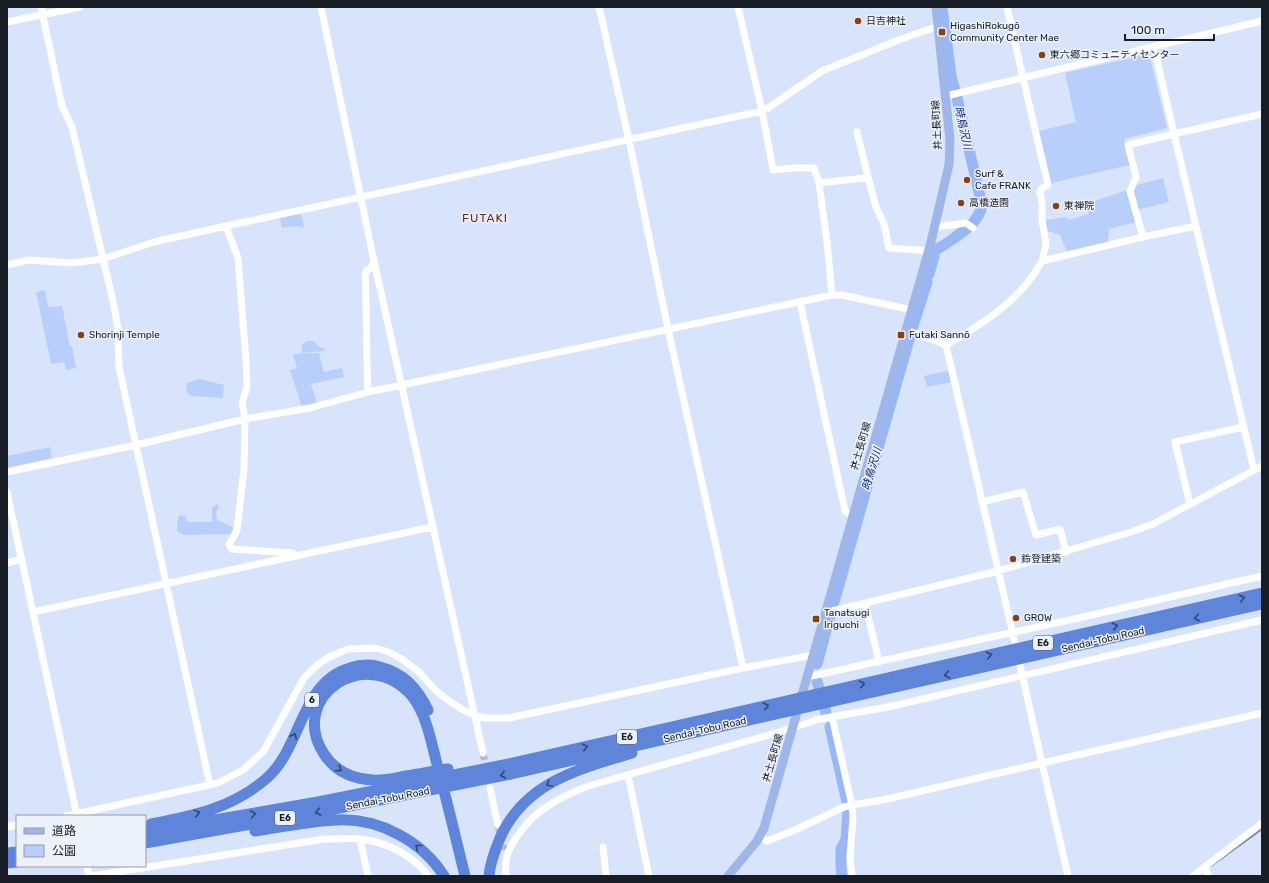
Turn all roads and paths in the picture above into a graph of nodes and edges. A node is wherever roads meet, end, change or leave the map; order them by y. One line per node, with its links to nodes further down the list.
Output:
1 (41, 7): 8 (street)
2 (80, 7): 8 (street)
3 (321, 7): 22 (street)
4 (599, 7): 19 (street)
5 (738, 7): 15 (street)
6 (936, 7): 11 (main road, 井土長町線)
7 (1007, 7): 13 (street)
8 (43, 15): 10 (street); 29 (street)
9 (1262, 21): 12 (street)
10 (7, 22)
11 (939, 26): 14 (main road, 井土長町線); 15 (street)
12 (1154, 47): 13 (street); 18 (street)
13 (1022, 78): 14 (street); 31 (street)
14 (952, 94): 25 (main road, 井土長町線)
15 (762, 110): 19 (street); 21 (street)
16 (1262, 114): 18 (street)
17 (857, 132): 20 (street)
18 (1174, 134): 24 (street); 27 (street)
19 (629, 140): 22 (street); 36 (street)
20 (870, 181): 21 (street); 28 (street)
21 (819, 183): 33 (street)
22 (360, 196): 23 (street); 30 (street)
23 (226, 226): 29 (street); 41 (street)
24 (1196, 226): 27 (street); 42 (street)
25 (935, 227): 26 (street); 28 (main road, 井土長町線)
26 (973, 228)
27 (1142, 237): 31 (street)
28 (928, 252): 35 (main road, 井土長町線)
29 (103, 259): 32 (street); 43 (street)
30 (374, 261): 39 (street); 40 (street)
31 (1042, 261): 38 (street)
32 (7, 265)
33 (832, 295): 34 (street); 35 (street)
34 (800, 302): 36 (street); 50 (street)
35 (912, 310): 37 (main road, 井土長町線)
36 (668, 329): 39 (street); 70 (street)
37 (906, 330): 38 (street); 50 (main road, 井土長町線)
38 (946, 345): 48 (street)
39 (402, 385): 40 (street); 51 (street)
40 (368, 392): 41 (street)
41 (245, 419): 43 (street); 53 (street)
42 (1243, 427): 45 (street); 49 (street)
43 (136, 445): 46 (street); 58 (street)
44 (1262, 466): 45 (street)
45 (1254, 470): 49 (street)
46 (7, 472)
47 (7, 492): 54 (street)
48 (982, 502): 52 (street); 56 (street)
49 (1190, 504): 52 (street)
50 (852, 516): 63 (main road, 井土長町線)
51 (432, 527): 53 (street); 76 (street)
52 (1066, 552): 56 (street)
53 (296, 556): 58 (street)
54 (22, 559): 55 (street); 62 (street)
55 (7, 563)
56 (998, 571): 60 (street); 65 (street)
57 (1262, 576): 65 (street)
58 (166, 583): 62 (street); 85 (street)
59 (1262, 593): 73 (highway, Sendai-Tobu Road / E6, one-way to 59)
60 (865, 603): 63 (street); 68 (street)
61 (1262, 604): 73 (highway, Sendai-Tobu Road / E6, one-way to 73)
62 (33, 612): 88 (street)
63 (824, 613): 67 (main road, 井土長町線)
64 (1262, 620): 71 (street)
65 (1013, 632): 66 (street); 68 (street)
66 (1015, 643)
67 (813, 655): 70 (street); 72 (main road, 井土長町線)
68 (879, 662): 72 (street)
69 (1020, 665): 71 (street)
70 (742, 668): 76 (street)
71 (1022, 676): 77 (street); 81 (street)
72 (807, 677): 79 (main road, 井土長町線)
73 (825, 698): 74 (highway, Sendai-Tobu Road / E6)
74 (787, 706): 78 (highway, Sendai-Tobu Road / E6); 82 (highway, Sendai-Tobu Road / E6, one-way to 74)
75 (1262, 713): 81 (street)
76 (474, 716): 80 (street); 85 (street)
77 (832, 717): 79 (street); 87 (street)
78 (746, 720): 82 (highway, Sendai-Tobu Road / E6, one-way to 82); 107 (highway, one-way to 107)
79 (793, 728): 83 (street); 93 (main road, 井土長町線)
80 (483, 753)
81 (1042, 763): 87 (street); 113 (street)
82 (465, 774): 84 (highway, Sendai-Tobu Road / E6)
83 (628, 775): 99 (street); 110 (street)
84 (423, 782): 92 (highway, Sendai-Tobu Road / E6, one-way to 84); 95 (highway, Sendai-Tobu Road / E6, one-way to 95); 105 (highway, 6, one-way to 84)
85 (210, 785): 88 (street)
86 (490, 788): 91 (street)
87 (852, 805): 93 (street); 112 (street)
88 (77, 815)
89 (1262, 823): 100 (street)
90 (146, 825): 106 (highway, 6, one-way to 106)
91 (498, 825)
92 (146, 832)
93 (759, 837): 111 (main road, 井土長町線)
94 (360, 839): 101 (street); 102 (street); 103 (street)
95 (146, 844)
96 (146, 844): 104 (highway, one-way to 96)
97 (602, 847): 109 (street)
98 (504, 850): 99 (street)
99 (506, 858): 108 (street)
100 (1205, 866): 114 (street); 115 (street)
101 (91, 876)
102 (368, 876)
103 (428, 876)
104 (444, 876)
105 (465, 876)
106 (471, 876)
107 (489, 876)
108 (506, 876)
109 (606, 876)
110 (649, 876)
111 (728, 876)
112 (852, 876)
113 (1068, 876)
114 (1193, 876)
115 (1208, 876)

